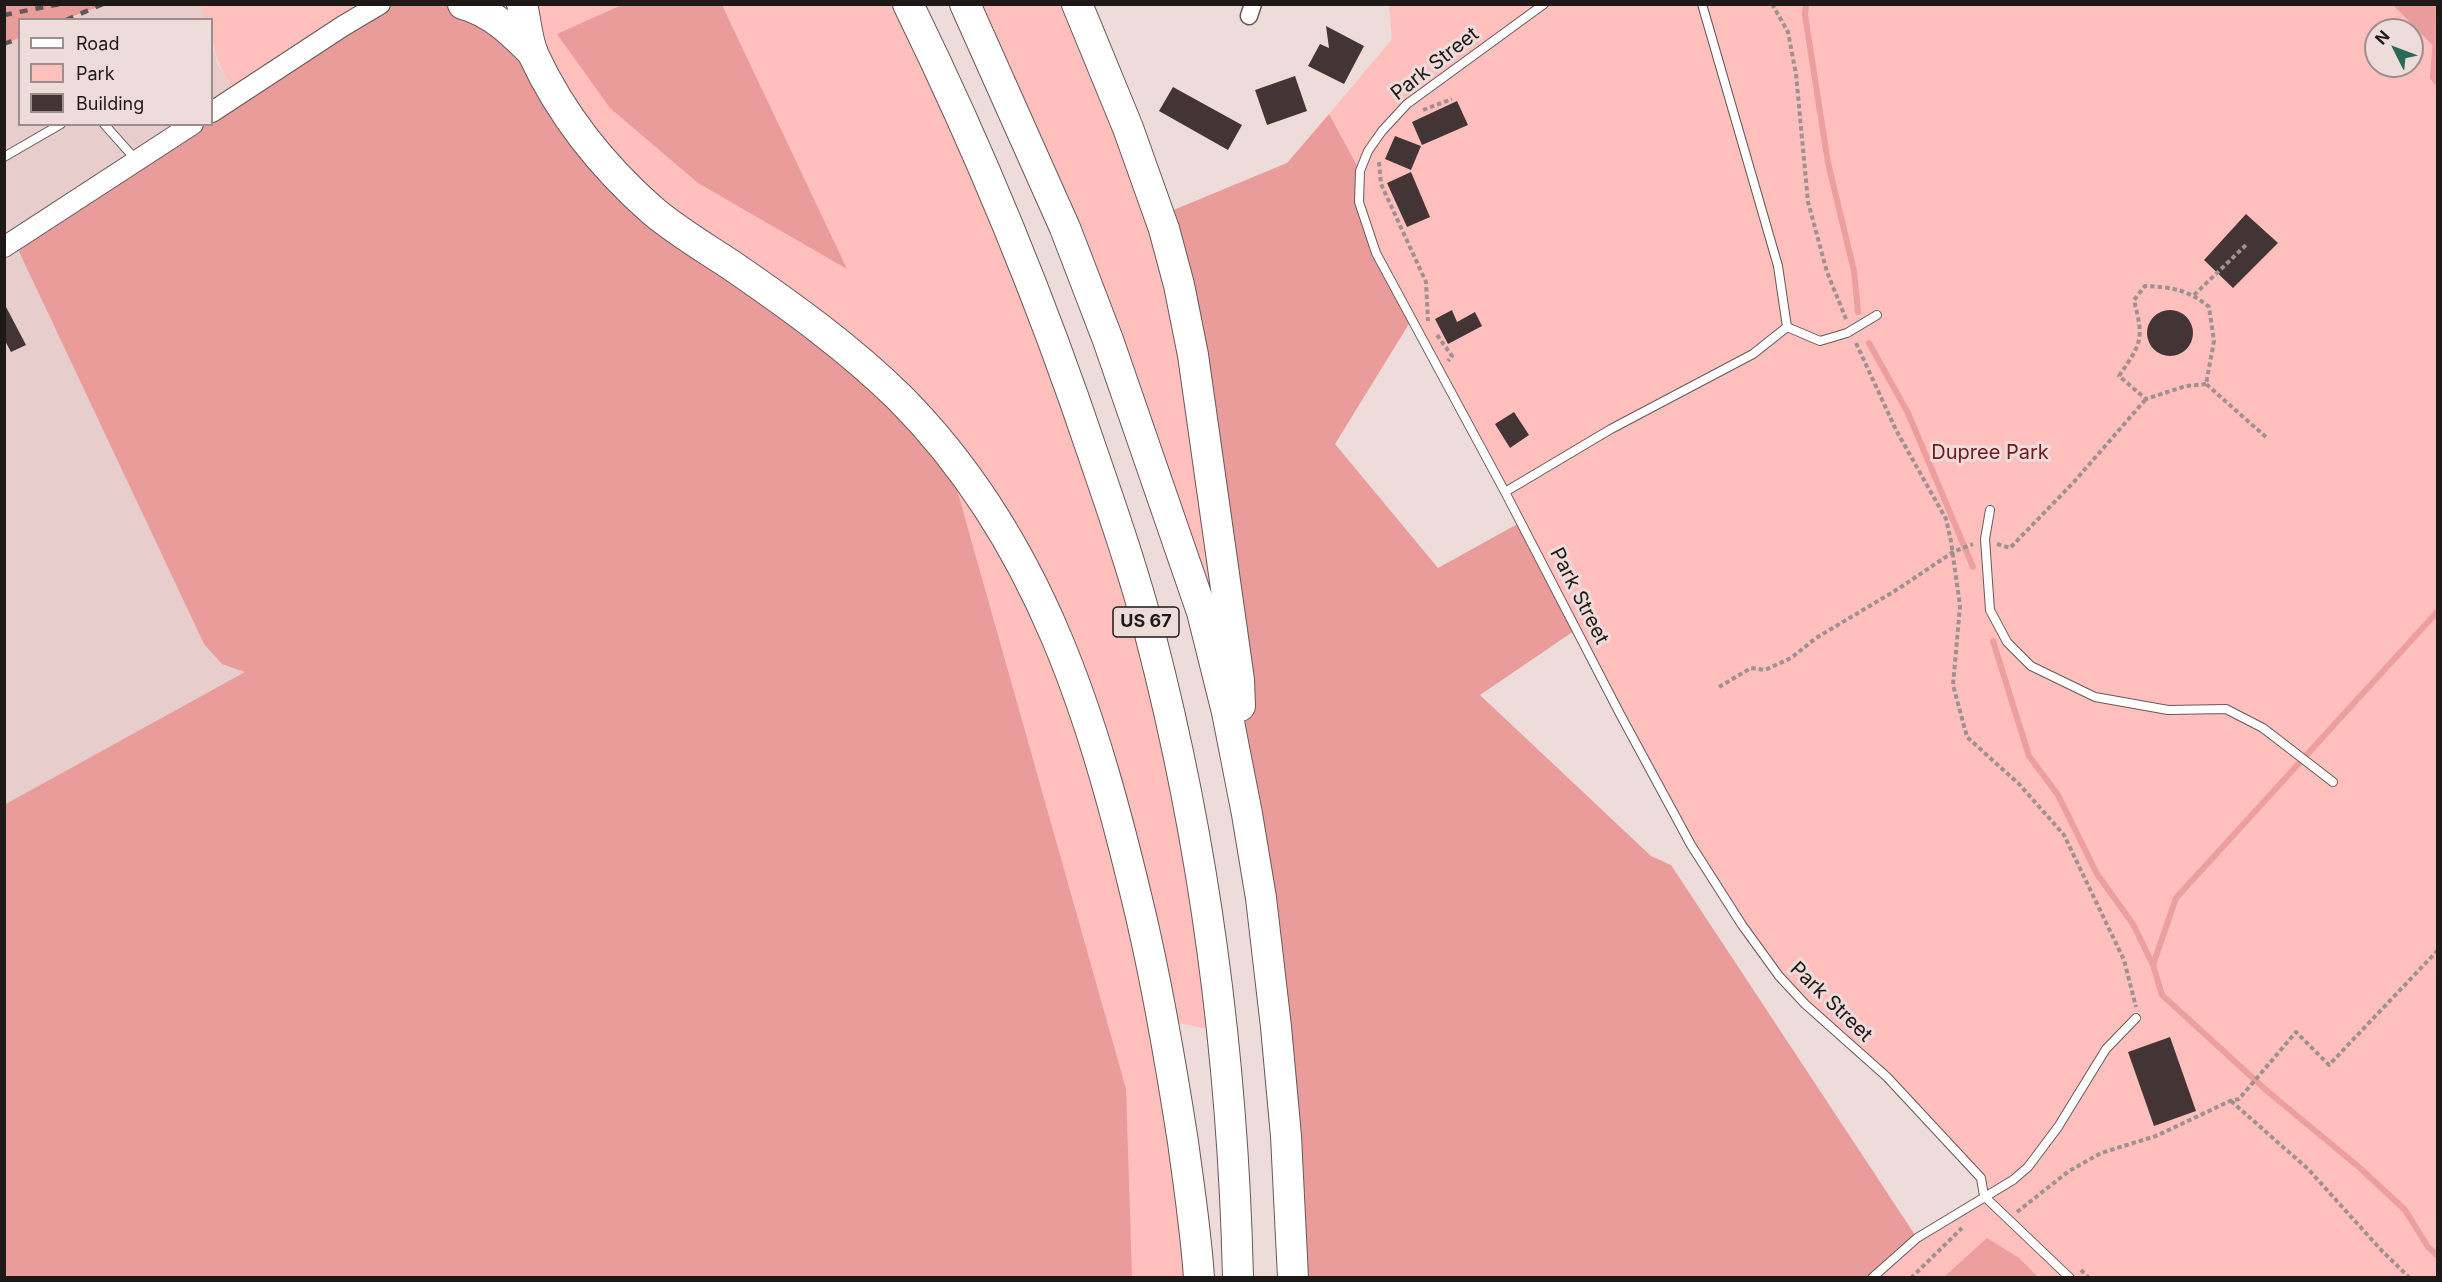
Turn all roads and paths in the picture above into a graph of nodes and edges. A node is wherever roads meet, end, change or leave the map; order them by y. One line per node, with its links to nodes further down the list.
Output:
1 (380, 4): 12 (street)
2 (463, 4): 10 (highway)
3 (522, 4): 10 (highway)
4 (908, 4): 44 (highway, US 67)
5 (965, 4): 37 (highway, US 67)
6 (1077, 4): 37 (highway)
7 (1544, 4): 26 (lane, Park Street)
8 (1702, 4): 24 (lane)
9 (1772, 4): 25 (path)
10 (533, 53): 43 (highway)
11 (1452, 99): 13 (path)
12 (213, 111)
13 (1419, 112)
14 (58, 126): 17 (lane)
15 (106, 126): 19 (lane)
16 (190, 126): 19 (street)
17 (4, 157)
18 (1378, 157): 26 (path)
19 (137, 161): 20 (street)
20 (9, 241)
21 (2247, 243): 22 (path)
22 (2194, 295): 27 (path); 28 (path)
23 (1877, 315): 25 (lane)
24 (1787, 327): 25 (lane); 30 (lane)
25 (1851, 331): 34 (path)
26 (1440, 370): 30 (lane, Park Street)
27 (2206, 384): 28 (path); 29 (path)
28 (2146, 399): 32 (path)
29 (2267, 438)
30 (1505, 492): 41 (lane, Park Street)
31 (1990, 510): 32 (lane)
32 (1984, 539): 36 (lane)
33 (1962, 549): 34 (path)
34 (1953, 552): 35 (path); 39 (path)
35 (1719, 687)
36 (2333, 782)
37 (1248, 814): 45 (highway, US 67)
38 (2438, 950): 40 (path)
39 (2136, 1018): 41 (lane)
40 (2230, 1101): 42 (path); 49 (path)
41 (1984, 1196): 42 (lane, Park Street); 46 (lane)
42 (1996, 1208): 47 (path); 48 (lane, Park Street)
43 (1199, 1278)
44 (1238, 1278)
45 (1293, 1278)
46 (1872, 1278)
47 (1911, 1278)
48 (2070, 1278)
49 (2410, 1278)

